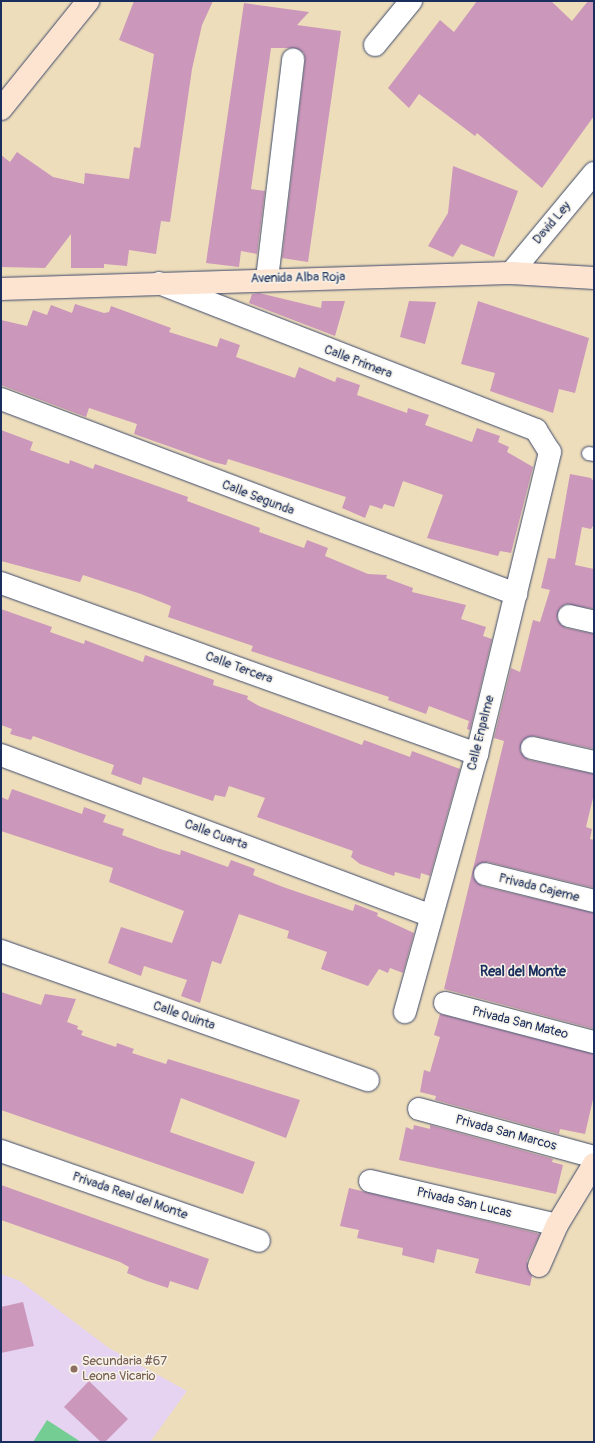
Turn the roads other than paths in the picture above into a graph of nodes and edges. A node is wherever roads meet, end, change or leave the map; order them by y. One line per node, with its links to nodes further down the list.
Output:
1 (88, 1): 5 (main road)
2 (411, 1): 3 (street)
3 (375, 45)
4 (293, 60): 9 (street)
5 (1, 109)
6 (594, 173): 7 (street, David Ley)
7 (511, 273): 8 (main road, Avenida Alba Roja); 9 (main road, Avenida Alba Roja)
8 (594, 278)
9 (267, 279): 10 (main road, Avenida Alba Roja)
10 (156, 282): 11 (main road, Avenida Alba Roja); 13 (street, Calle Primera)
11 (1, 289)
12 (1, 399): 15 (street, Calle Segunda)
13 (550, 452): 15 (street, Calle Enpalme)
14 (1, 583): 19 (street, Calle Tercera)
15 (516, 594): 19 (street, Calle Enpalme)
16 (568, 616): 17 (street)
17 (594, 622)
18 (532, 748): 21 (street)
19 (477, 754): 24 (street, Calle Enpalme)
20 (1, 755): 24 (street, Calle Cuarta)
21 (594, 762)
22 (484, 874): 23 (street, Privada Cajeme)
23 (594, 901)
24 (430, 915): 27 (street, Calle Enpalme)
25 (1, 951): 29 (street, Calle Quinta)
26 (445, 1004): 28 (street, Privada San Mateo)
27 (405, 1012)
28 (594, 1042)
29 (368, 1080)
30 (419, 1109): 32 (street, Privada San Marcos)
31 (1, 1151): 35 (street, Privada Real del Monte)
32 (592, 1169): 34 (main road)
33 (370, 1181): 34 (street, Privada San Lucas)
34 (557, 1225): 36 (main road)
35 (259, 1241)
36 (539, 1266)

